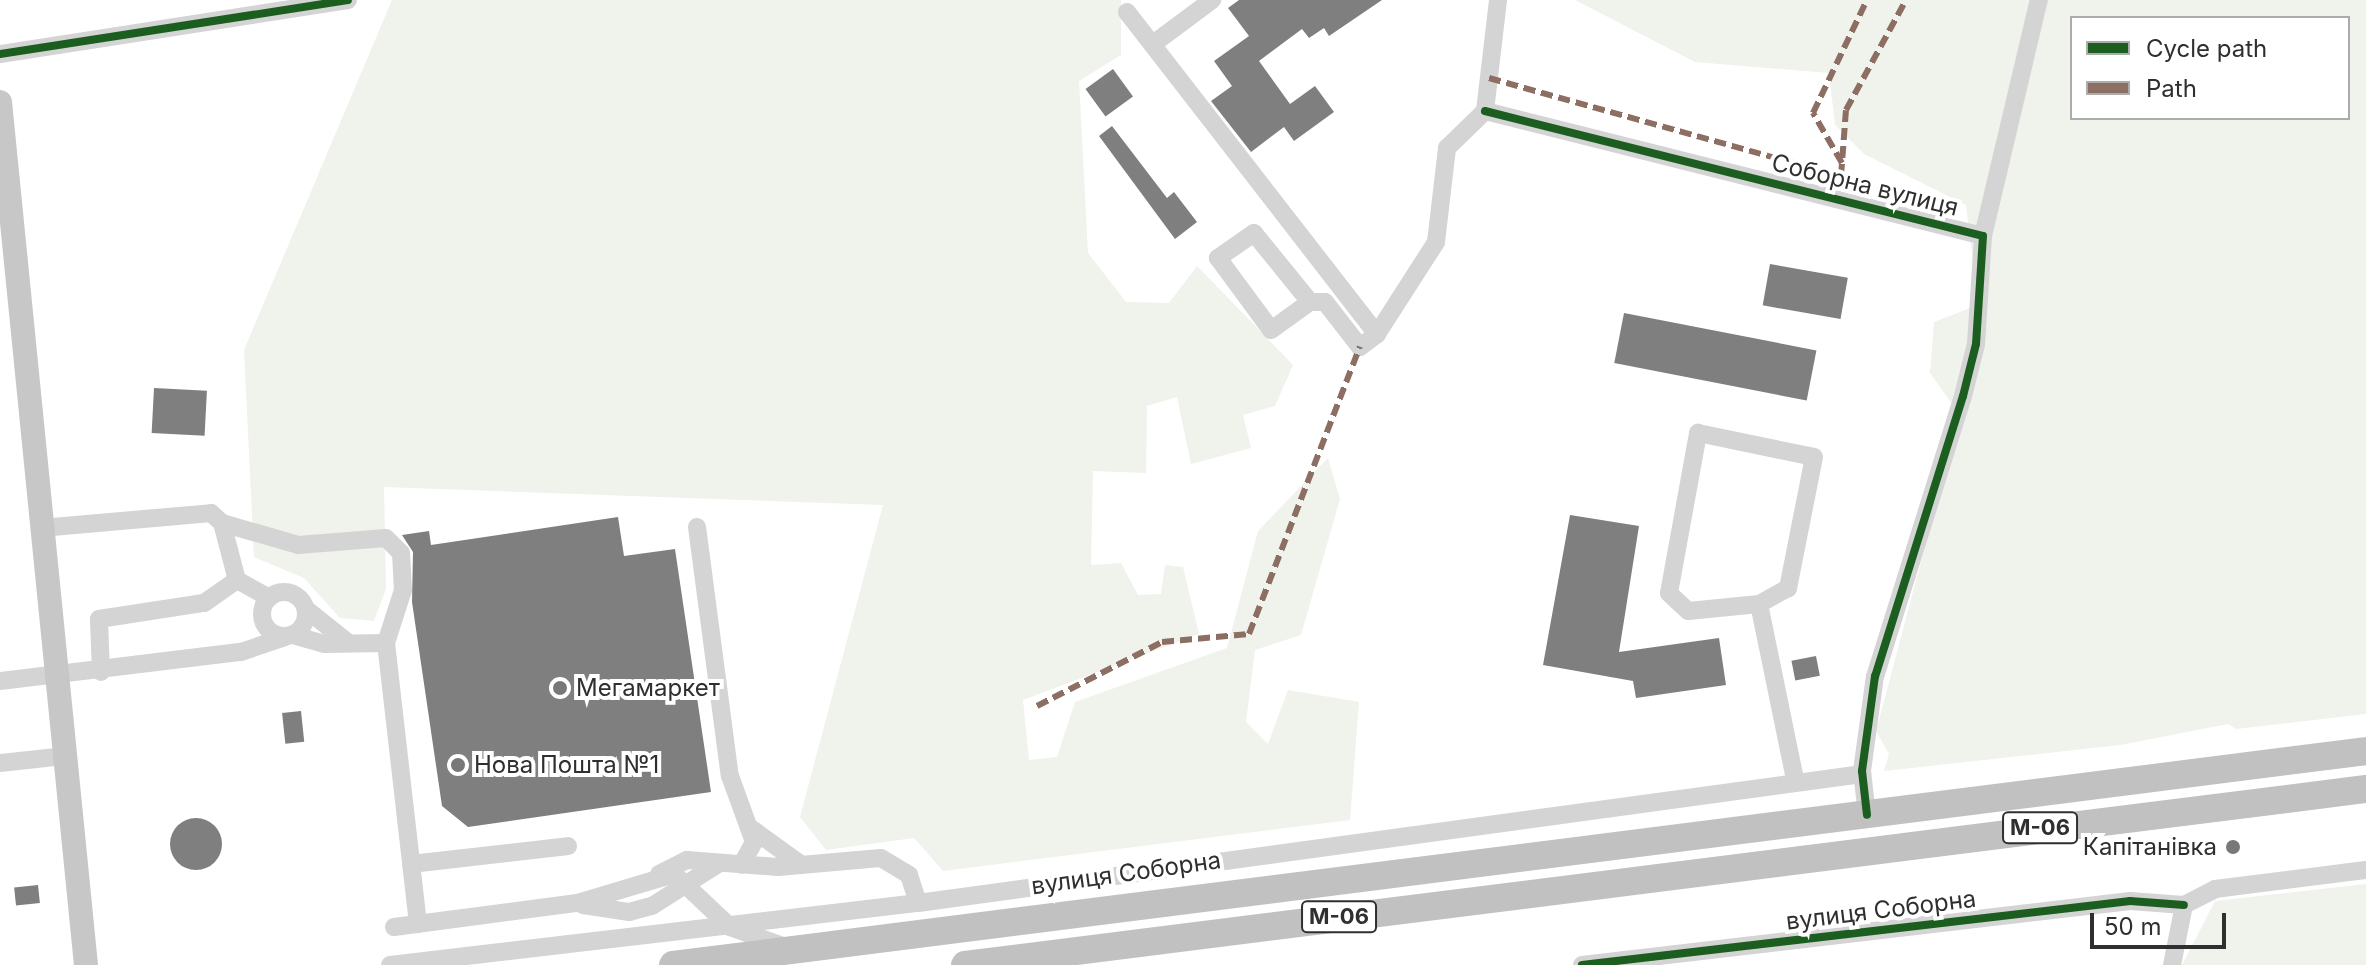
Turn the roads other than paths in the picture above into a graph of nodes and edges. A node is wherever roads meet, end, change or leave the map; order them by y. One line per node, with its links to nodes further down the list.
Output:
1 (348, 0): 7 (street)
2 (1212, 0): 6 (street)
3 (1498, 0): 9 (street)
4 (2039, 0): 10 (street)
5 (1127, 12): 6 (street)
6 (1153, 44): 12 (street)
7 (0, 54)
8 (0, 102): 15 (main road)
9 (1485, 111): 10 (street, Соборна вулиця); 12 (street)
10 (1983, 236): 31 (street, Соборна вулиця)
11 (1310, 302): 11 (street); 12 (street)
12 (1377, 334)
13 (222, 523): 15 (street); 16 (street); 22 (street)
14 (697, 527): 35 (street)
15 (41, 528): 26 (main road)
16 (237, 580): 17 (street); 25 (street)
17 (269, 598): 19 (street); 20 (street)
18 (1759, 604): 18 (street); 32 (street)
19 (306, 609): 21 (street); 23 (street)
20 (264, 625): 21 (street); 24 (street)
21 (289, 636): 23 (street); 24 (street)
22 (386, 643): 23 (street); 37 (street)
23 (352, 644)
24 (241, 652): 25 (street)
25 (101, 672): 26 (street)
26 (55, 676): 27 (street); 29 (main road)
27 (0, 681)
28 (2366, 751): 34 (highway, М-06)
29 (64, 756): 30 (street); 51 (main road)
30 (0, 763)
31 (1862, 774): 32 (street, вулиця Соборна); 34 (street, Соборна вулиця)
32 (1795, 780): 45 (street, вулиця Соборна)
33 (2366, 789): 54 (highway, М-06)
34 (1867, 815): 50 (highway, М-06)
35 (752, 829): 39 (street); 40 (street)
36 (568, 846): 37 (street)
37 (411, 864): 47 (street)
38 (718, 864): 39 (street); 42 (street); 43 (street)
39 (741, 865): 40 (street)
40 (806, 865): 45 (street)
41 (2366, 870): 46 (street)
42 (657, 875): 43 (street); 44 (street)
43 (692, 885): 44 (street); 49 (street)
44 (577, 903): 47 (street)
45 (918, 903): 49 (street, вулиця Соборна)
46 (2184, 905): 55 (street, вулиця Соборна); 56 (street)
47 (418, 924): 48 (street)
48 (394, 927)
49 (730, 927): 50 (street); 52 (street, вулиця Соборна)
50 (797, 949): 53 (highway, М-06)
51 (86, 965)
52 (390, 965)
53 (673, 965)
54 (965, 965)
55 (1582, 965)
56 (2172, 965)

